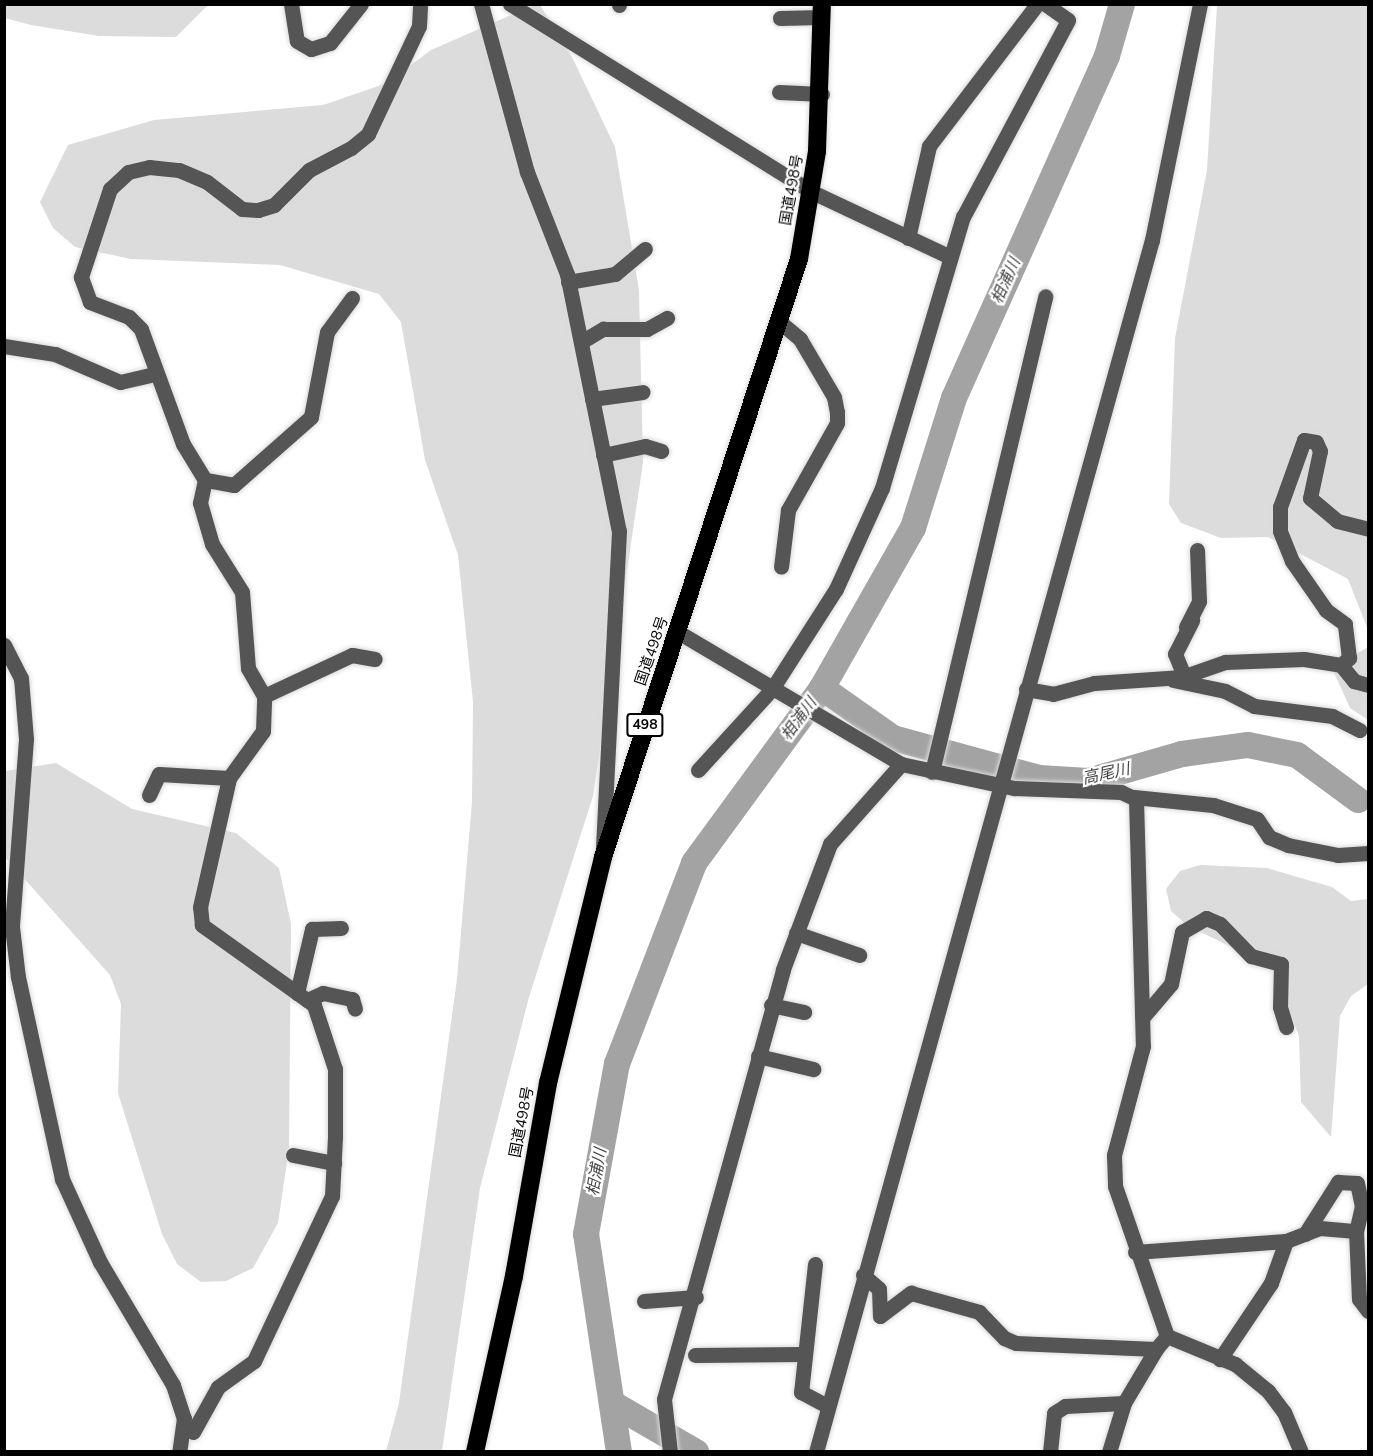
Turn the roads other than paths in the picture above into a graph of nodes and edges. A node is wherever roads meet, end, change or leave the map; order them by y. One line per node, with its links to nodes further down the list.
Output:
1 (291, 4): 2 (street)
2 (362, 4)
3 (420, 4): 24 (street)
4 (481, 4): 17 (street)
5 (1037, 4): 14 (street)
6 (1045, 4): 16 (street)
7 (1200, 4): 42 (street)
8 (517, 8): 13 (street)
9 (822, 11): 10 (street); 12 (highway, 国道498号 / 498)
10 (780, 18)
11 (779, 92): 12 (street)
12 (822, 94): 13 (highway, 国道498号 / 498)
13 (810, 191): 14 (street); 21 (highway, 国道498号 / 498)
14 (908, 238): 16 (street)
15 (645, 249): 17 (street)
16 (948, 256): 43 (street)
17 (568, 282): 22 (street)
18 (1045, 296): 47 (street)
19 (352, 298): 29 (street)
20 (667, 318): 22 (street)
21 (781, 323): 32 (street); 35 (highway, 国道498号 / 498)
22 (581, 342): 26 (street)
23 (4, 346): 24 (street)
24 (155, 374): 29 (street)
25 (643, 392): 26 (street)
26 (592, 399): 28 (street)
27 (661, 452): 28 (street)
28 (603, 455): 54 (street)
29 (205, 480): 44 (street)
30 (1368, 529): 38 (street)
31 (1197, 550): 34 (street)
32 (781, 567)
33 (1203, 608): 34 (street)
34 (1186, 627): 39 (street)
35 (678, 632): 43 (street); 54 (highway, 国道498号 / 498)
36 (4, 645): 85 (street)
37 (375, 659): 44 (street)
38 (1341, 665): 39 (street); 41 (street)
39 (1185, 676): 40 (street)
40 (1164, 678): 42 (street); 45 (street)
41 (1368, 686)
42 (1026, 689): 50 (street)
43 (777, 692): 46 (street); 48 (street)
44 (264, 696): 49 (street)
45 (1360, 730)
46 (901, 764): 47 (street); 56 (street)
47 (933, 767): 50 (street)
48 (698, 770)
49 (229, 778): 51 (street); 58 (street)
50 (1000, 779): 52 (street); 73 (street)
51 (149, 795)
52 (1134, 797): 53 (street); 62 (street)
53 (1368, 853)
54 (603, 857): 86 (highway, 国道498号 / 498)
55 (341, 928): 58 (street)
56 (796, 933): 57 (street); 59 (street)
57 (859, 954)
58 (302, 997): 60 (street); 67 (street)
59 (771, 1005): 61 (street); 64 (street)
60 (355, 1009)
61 (804, 1012)
62 (1143, 1017): 63 (street); 71 (street)
63 (1286, 1027)
64 (758, 1056): 65 (street); 74 (street)
65 (813, 1069)
66 (293, 1155): 67 (street)
67 (334, 1163): 84 (street)
68 (1356, 1231): 69 (street); 69 (street); 76 (street)
69 (1305, 1234): 70 (street)
70 (1286, 1242): 71 (street); 81 (street)
71 (1135, 1252): 77 (street)
72 (815, 1264): 79 (street)
73 (863, 1275): 78 (street); 83 (street)
74 (696, 1297): 75 (street); 87 (street)
75 (644, 1301)
76 (1368, 1311)
77 (1167, 1336): 78 (street); 81 (street)
78 (1156, 1349): 82 (street)
79 (802, 1354): 80 (street); 83 (street)
80 (695, 1355)
81 (1220, 1359): 91 (street)
82 (1124, 1404): 89 (street); 90 (street)
83 (827, 1406): 88 (street)
84 (193, 1432)
85 (179, 1452)
86 (475, 1452)
87 (670, 1452)
88 (816, 1452)
89 (1050, 1452)
90 (1109, 1452)
91 (1300, 1452)

